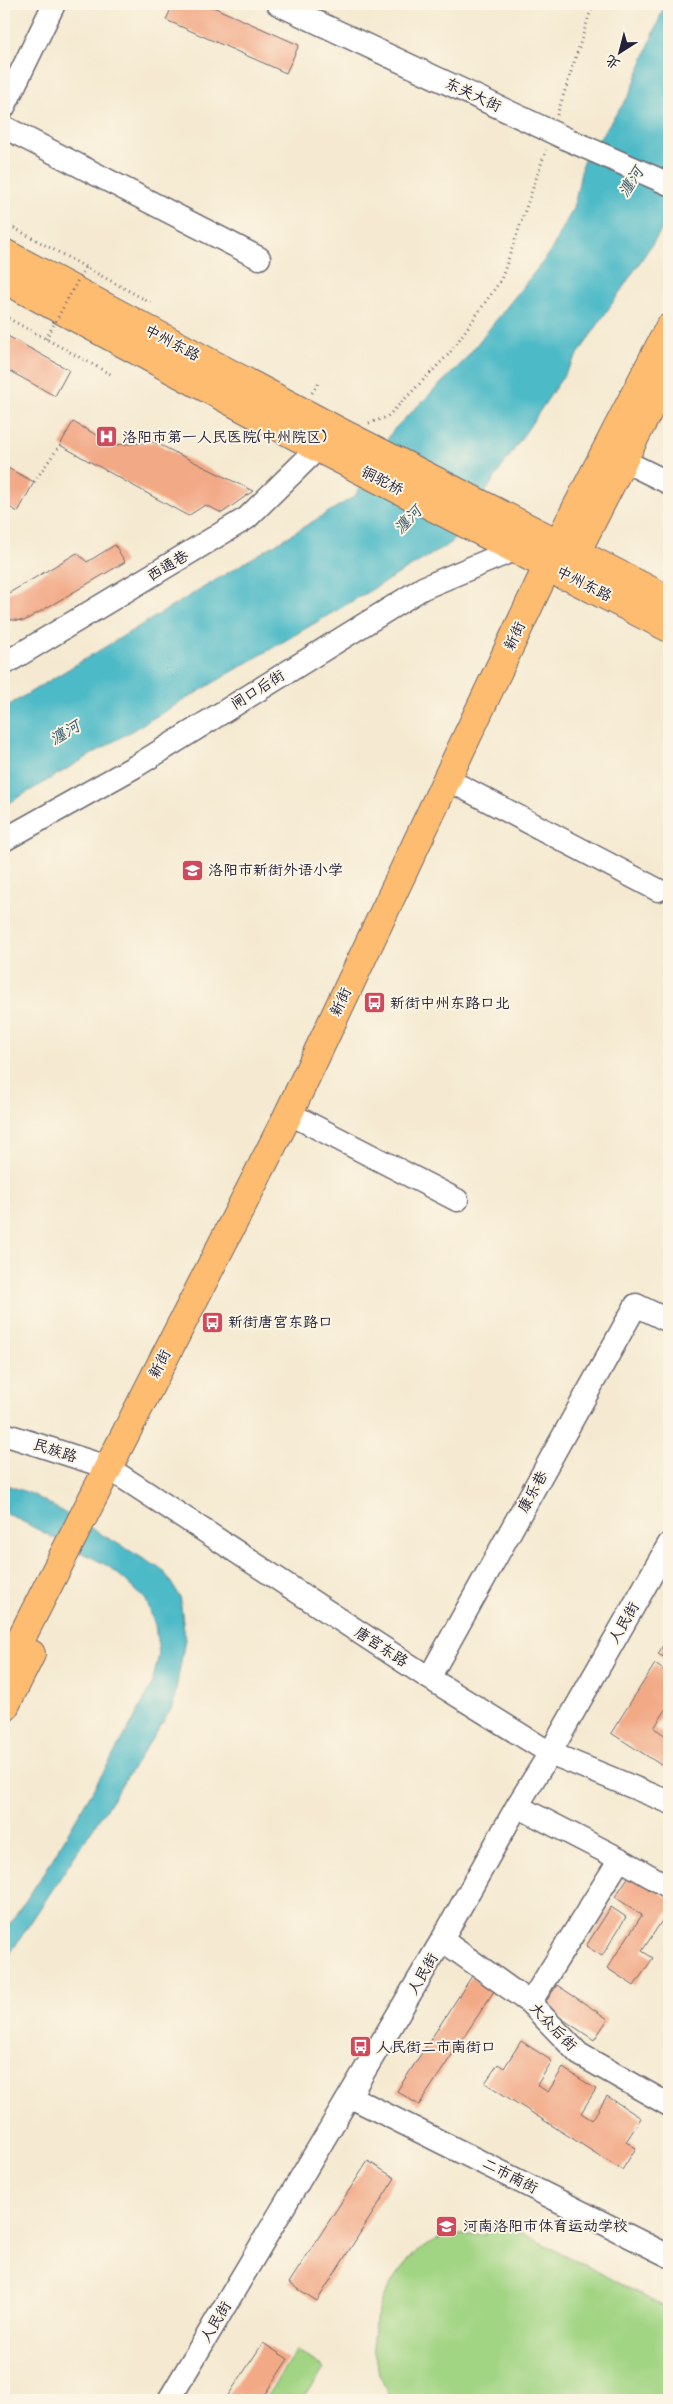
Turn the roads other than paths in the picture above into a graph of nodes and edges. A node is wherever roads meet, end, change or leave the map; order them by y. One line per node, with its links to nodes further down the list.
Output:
1 (54, 4): 3 (street)
2 (278, 4): 5 (street, 东关大街)
3 (4, 107)
4 (4, 127): 7 (street)
5 (669, 184)
6 (4, 253): 11 (main road, 中州东路)
7 (259, 258)
8 (4, 279): 12 (main road, 中州东路)
9 (669, 328): 13 (main road, 新街)
10 (669, 370): 13 (main road)
11 (340, 432): 15 (main road, 铜驼桥)
12 (318, 448): 15 (main road, 铜驼桥); 19 (street, 西通巷)
13 (614, 456): 14 (street); 16 (main road, 新街)
14 (669, 483)
15 (508, 535): 16 (main road, 中州东路); 21 (street, 闸口后街)
16 (562, 558): 17 (main road, 中州东路); 18 (main road, 中州东路); 20 (main road, 新街); 27 (main road, 新街)
17 (669, 600)
18 (669, 628)
19 (4, 664)
20 (462, 787): 22 (street); 23 (main road, 新街)
21 (4, 840)
22 (658, 890)
23 (302, 1120): 24 (street); 27 (main road, 新街)
24 (457, 1200)
25 (669, 1321): 31 (street, 康乐巷)
26 (4, 1434): 27 (street, 民族路)
27 (114, 1472): 29 (main road, 新街); 31 (street, 唐宫东路)
28 (669, 1544): 33 (street, 人民街)
29 (65, 1568): 30 (main road, 新街); 32 (main road, 新街)
30 (4, 1672)
31 (429, 1678): 33 (street, 唐宫东路)
32 (4, 1708)
33 (550, 1753): 34 (street, 唐宫东路); 35 (street, 人民街)
34 (669, 1802)
35 (517, 1806): 36 (street); 38 (street, 人民街)
36 (620, 1859): 37 (street); 39 (street)
37 (669, 1887)
38 (442, 1940): 39 (street, 大众后街); 40 (street, 人民街)
39 (530, 2003): 41 (street, 大众后街)
40 (351, 2096): 42 (street, 二市南街); 43 (street, 人民街)
41 (669, 2105)
42 (669, 2256)
43 (169, 2400)

